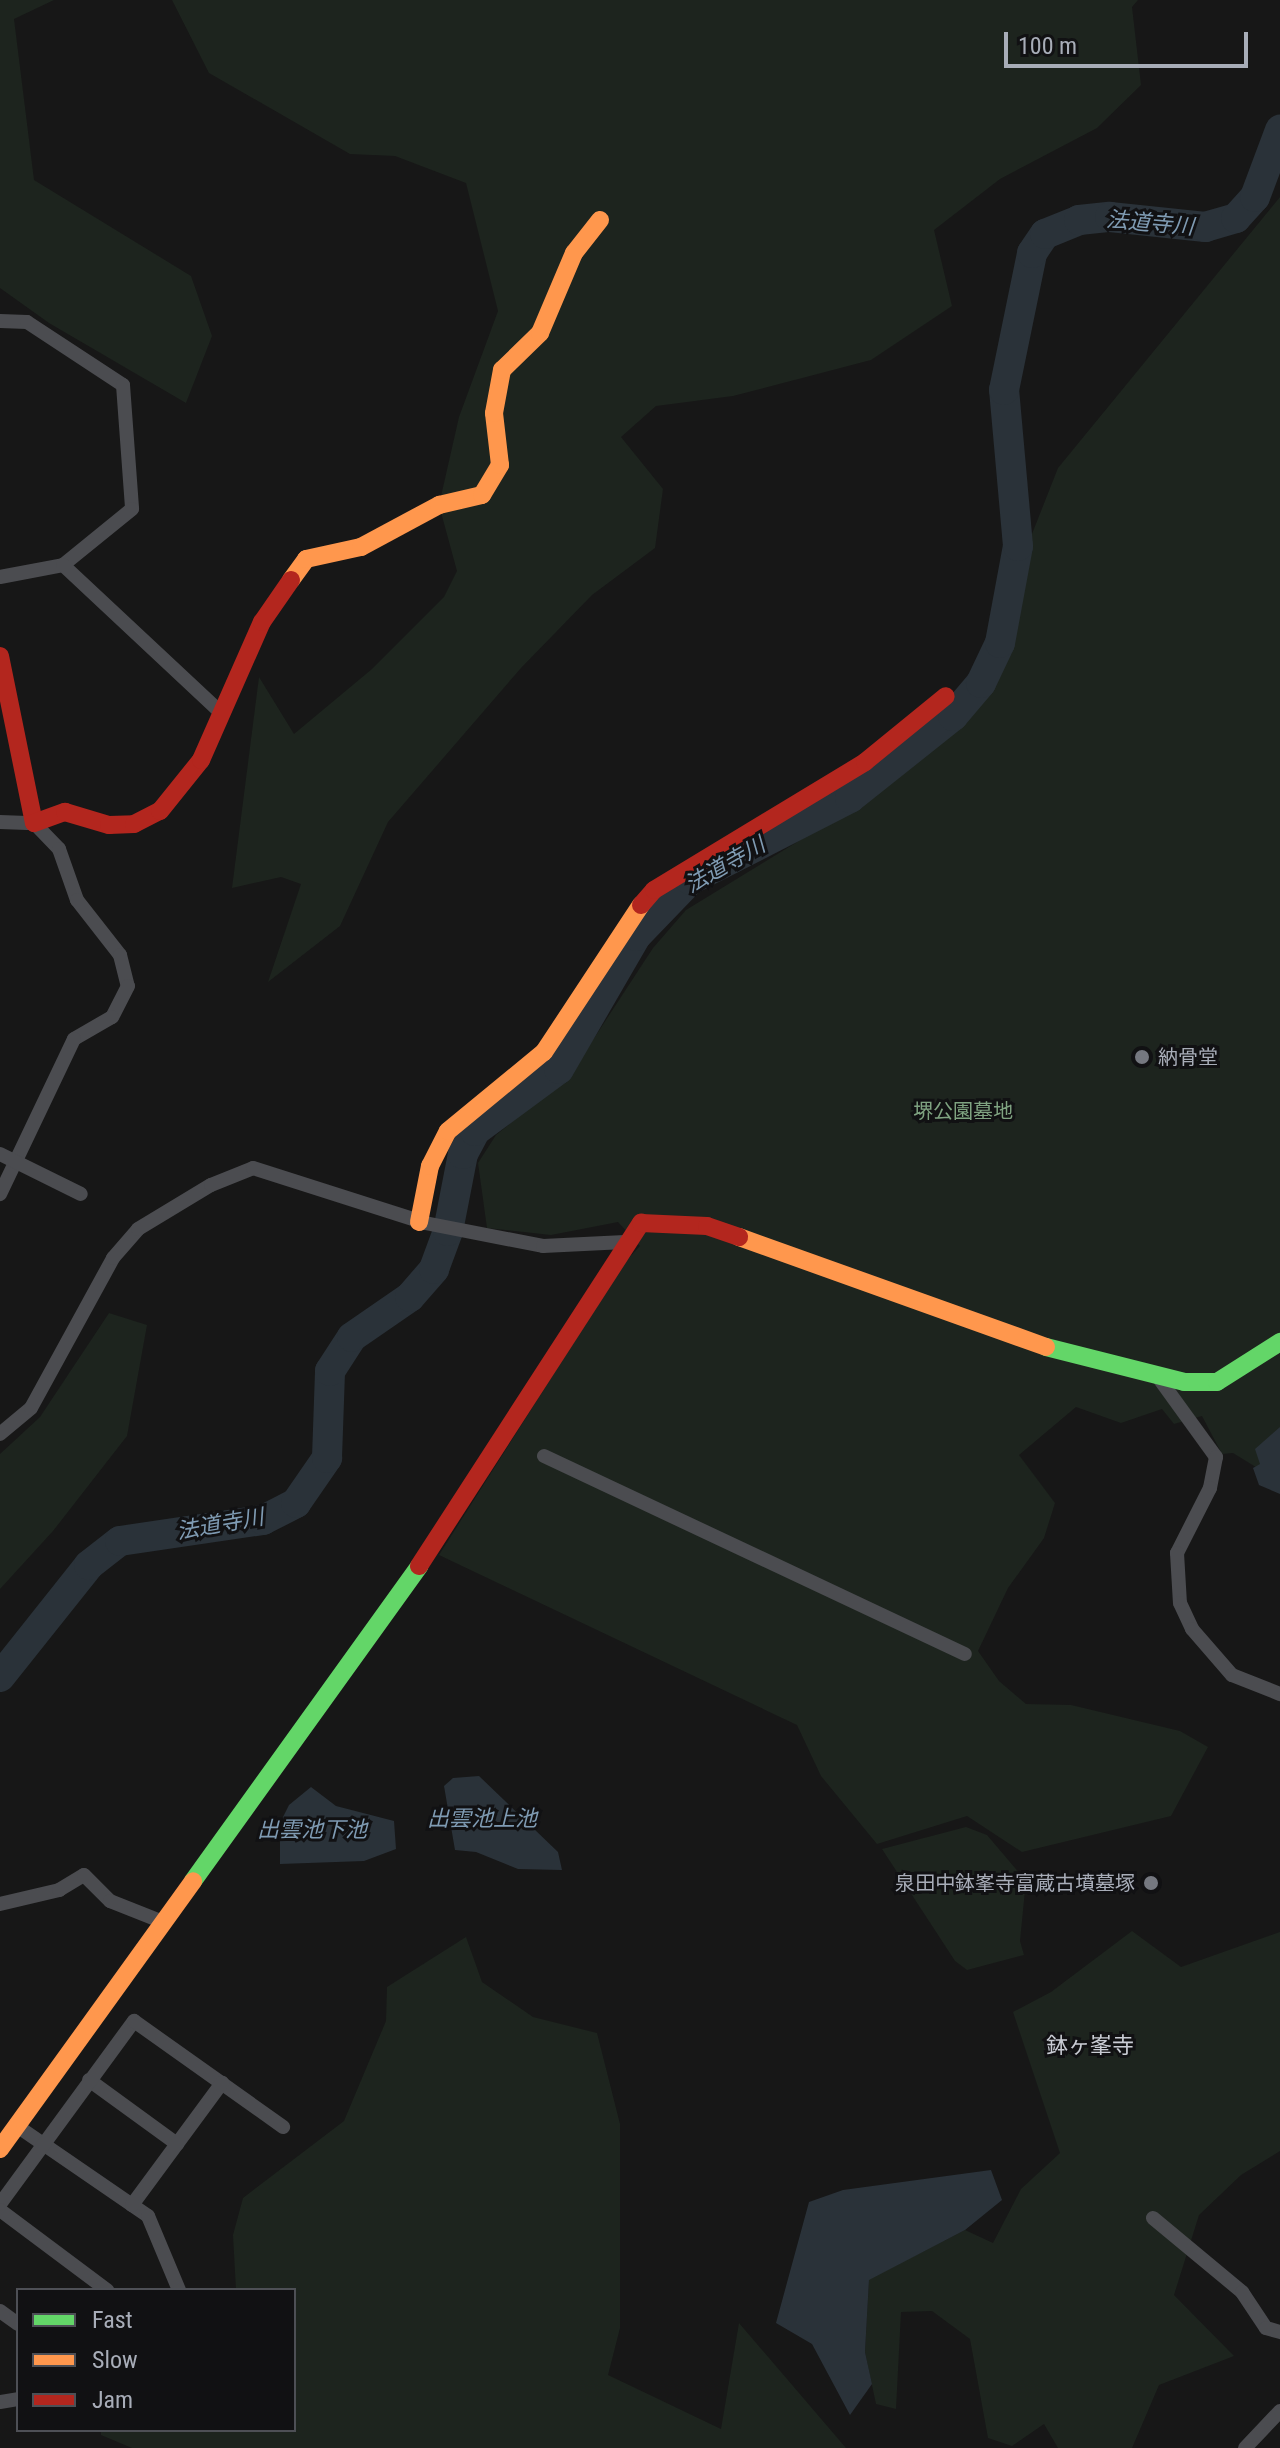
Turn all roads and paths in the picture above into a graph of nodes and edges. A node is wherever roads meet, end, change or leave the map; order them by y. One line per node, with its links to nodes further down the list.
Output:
1 (600, 220): 7 (street)
2 (0, 321): 3 (street)
3 (63, 565): 4 (street); 7 (street)
4 (0, 577)
5 (0, 656): 9 (street)
6 (946, 696): 14 (street)
7 (219, 711): 9 (street)
8 (0, 822): 9 (street)
9 (34, 823): 11 (street)
10 (0, 1154): 11 (street)
11 (16, 1162): 12 (street); 13 (street)
12 (0, 1194)
13 (81, 1194)
14 (422, 1222): 15 (street); 18 (street)
15 (625, 1242): 17 (street); 23 (street)
16 (1280, 1342): 17 (street)
17 (1158, 1377): 21 (street)
18 (0, 1434)
19 (544, 1456): 20 (street)
20 (965, 1654)
21 (1280, 1694)
22 (0, 1904): 23 (street)
23 (163, 1922): 26 (street)
24 (89, 2080): 25 (street); 28 (street); 29 (street)
25 (222, 2083): 27 (street); 29 (street)
26 (17, 2126): 28 (street); 30 (street)
27 (283, 2127)
28 (42, 2143): 31 (street); 32 (street)
29 (177, 2144): 31 (street)
30 (0, 2149)
31 (132, 2205): 35 (street)
32 (0, 2207): 34 (street)
33 (1153, 2218): 36 (street)
34 (104, 2288)
35 (178, 2288)
36 (1280, 2332)
37 (1280, 2411): 38 (street)
38 (1246, 2447)

